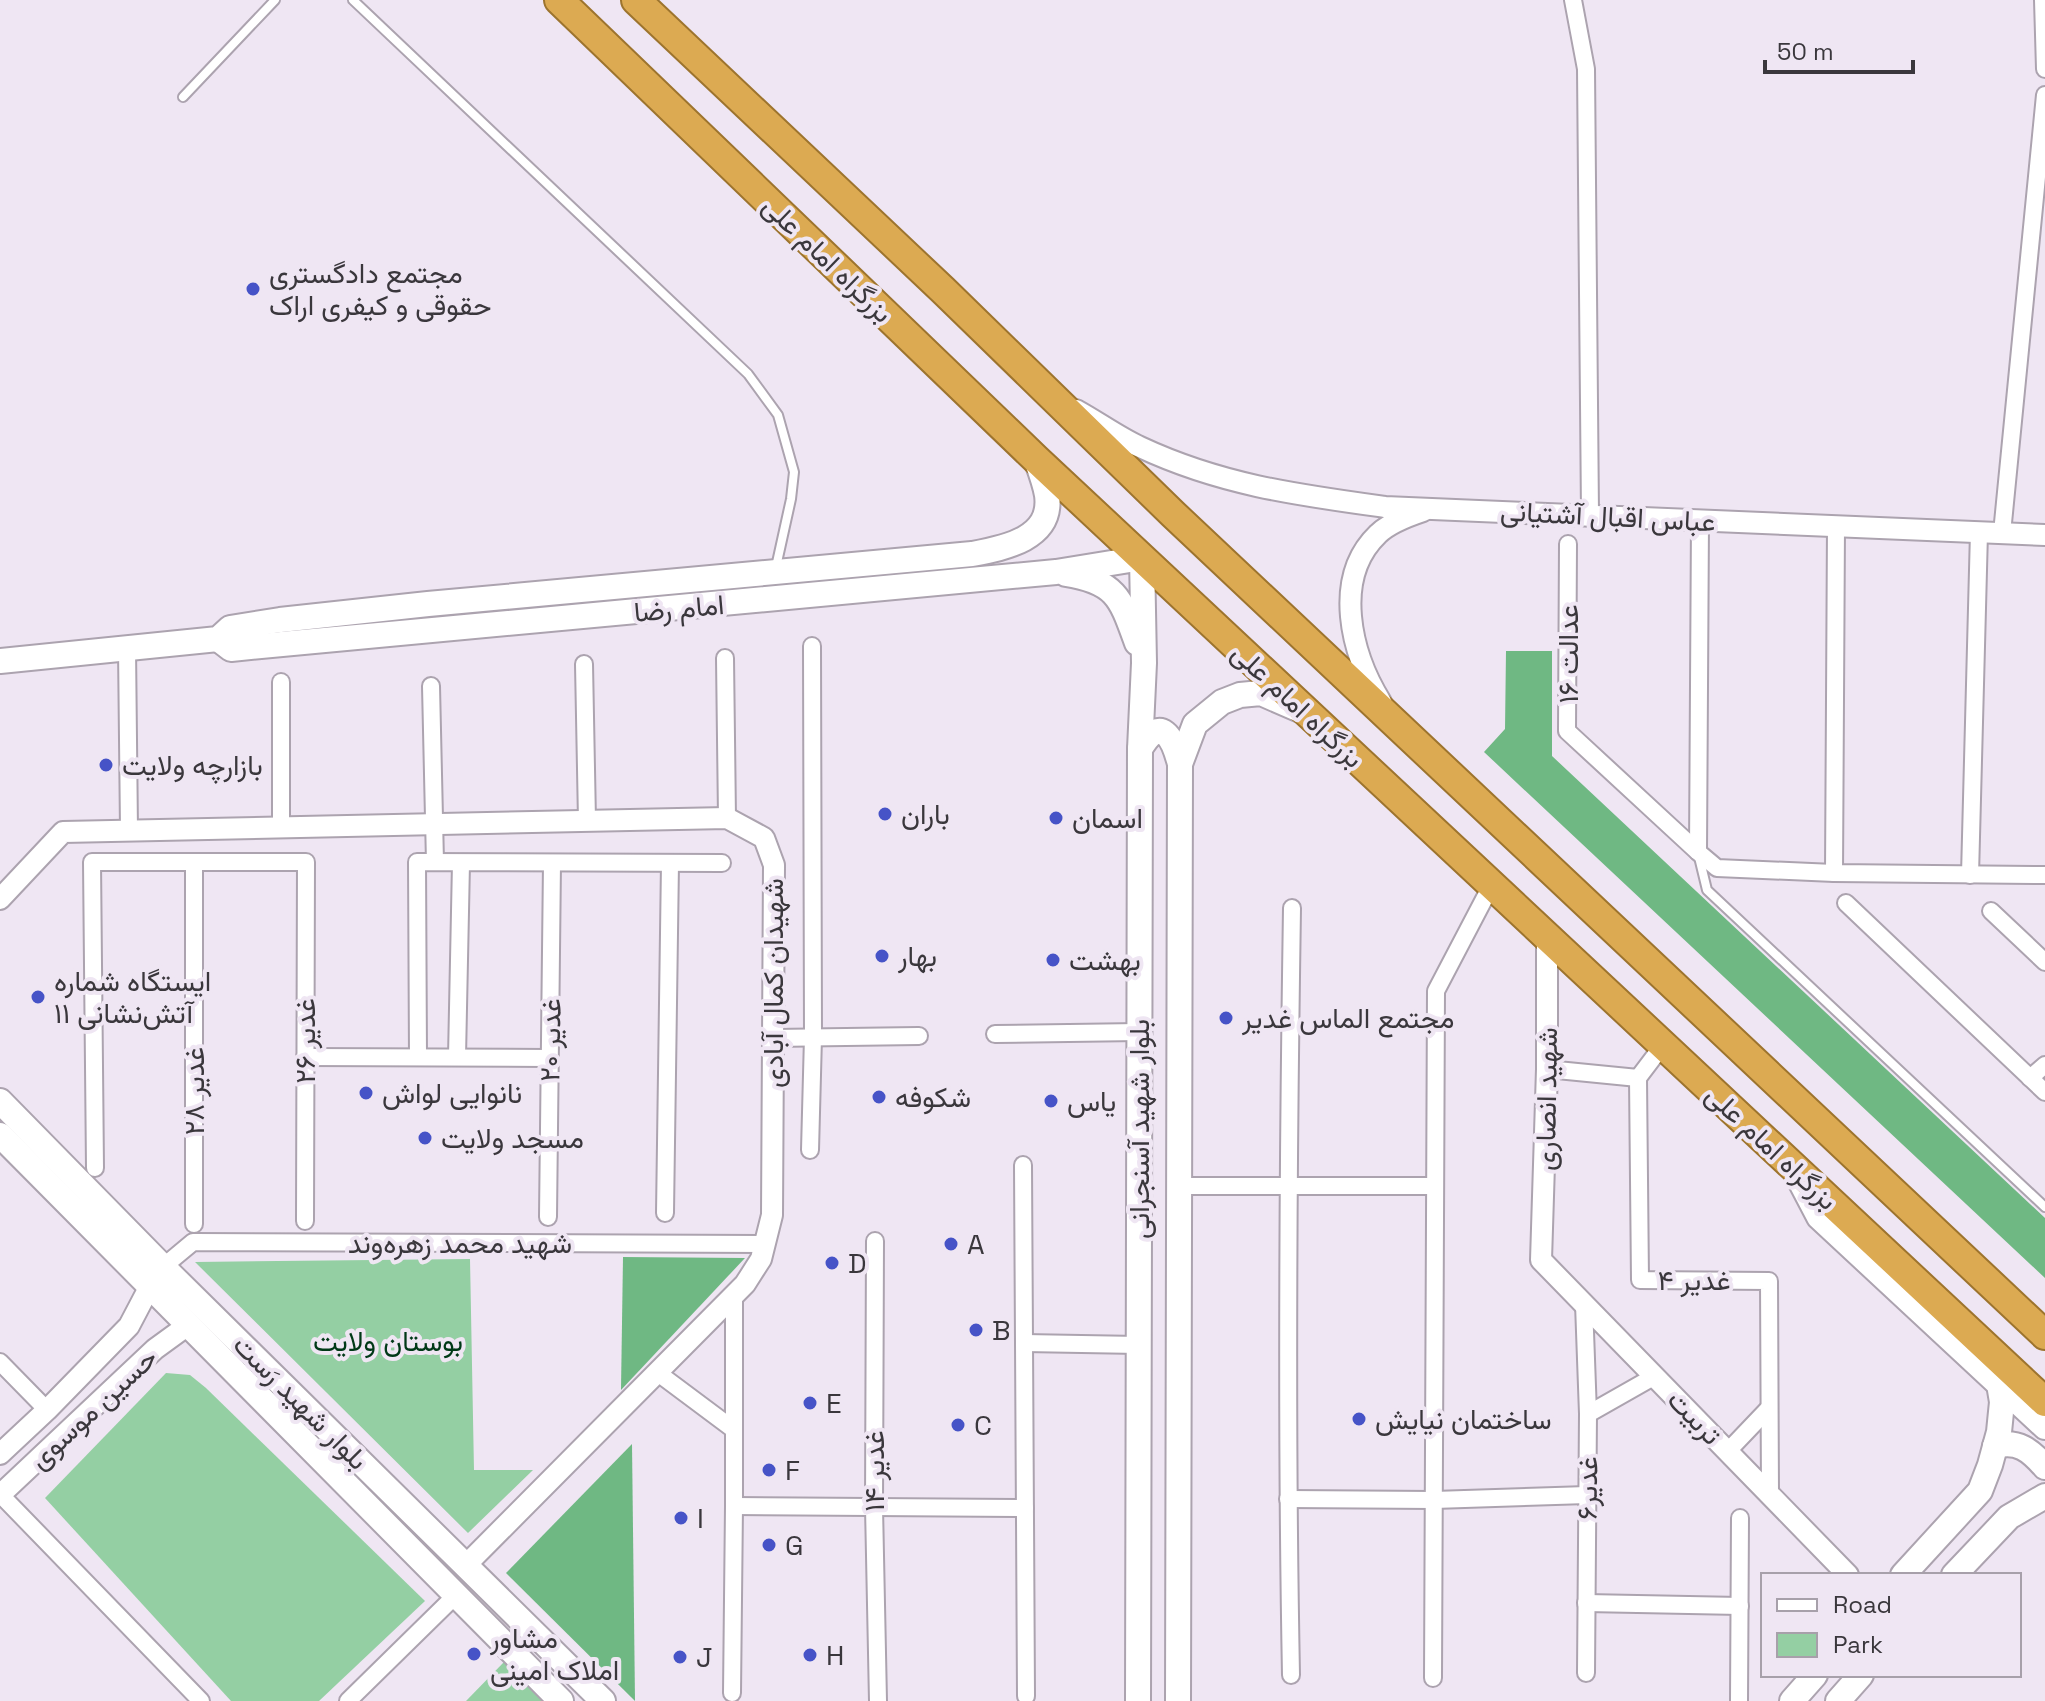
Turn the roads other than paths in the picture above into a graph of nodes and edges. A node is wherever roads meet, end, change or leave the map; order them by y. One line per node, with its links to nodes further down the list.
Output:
1 (275, 0): 9 (lane)
2 (353, 0): 22 (lane)
3 (559, 0): 11 (highway, بزرگراه امام علی)
4 (636, 0): 10 (highway, بزرگراه امام علی)
5 (1573, 0): 13 (street)
6 (2043, 0): 7 (street)
7 (2045, 69)
8 (2045, 95): 17 (street)
9 (183, 97)
10 (1052, 397): 12 (street); 35 (highway, بزرگراه امام علی)
11 (1036, 459): 20 (main road, امام رضا); 21 (highway, بزرگراه امام علی)
12 (1430, 508): 13 (street, عباس اقبال آشتیانی); 35 (street, عباس اقبال آشتیانی)
13 (1590, 515): 14 (street, عباس اقبال آشتیانی)
14 (1700, 520): 15 (street, عباس اقبال آشتیانی); 43 (street)
15 (1836, 526): 16 (street, عباس اقبال آشتیانی); 50 (street)
16 (1979, 532): 17 (street, عباس اقبال آشتیانی); 51 (street)
17 (2002, 533): 18 (street, عباس اقبال آشتیانی)
18 (2045, 535)
19 (1568, 544): 43 (street, عدالت ۱۶)
20 (972, 554): 22 (main road, امام رضا); 24 (main road)
21 (1142, 558): 23 (main road, امام رضا); 30 (main road, بلوار شهید آسنجرانی); 34 (highway, بزرگراه امام علی)
22 (775, 572): 25 (main road, امام رضا)
23 (1056, 572): 24 (main road, امام رضا); 30 (main road)
24 (975, 580): 25 (main road, امام رضا)
25 (218, 639): 27 (main road, امام رضا)
26 (812, 646): 63 (street)
27 (127, 648): 29 (main road, امام رضا); 42 (street)
28 (725, 658): 38 (street)
29 (0, 661)
30 (1144, 663): 36 (main road, بلوار شهید آسنجرانی)
31 (584, 664): 39 (street)
32 (281, 682): 41 (street)
33 (431, 686): 40 (street)
34 (1304, 711): 37 (main road, بلوار شهید آسنجرانی); 53 (highway, بزرگراه امام علی)
35 (1391, 718): 96 (highway, بزرگراه امام علی)
36 (1140, 749): 37 (main road); 60 (main road, بلوار شهید آسنجرانی)
37 (1180, 764): 81 (main road, بلوار شهید آسنجرانی)
38 (727, 818): 39 (street, شهیدان کمال آبادی); 64 (street, شهیدان کمال آبادی)
39 (587, 821): 40 (street, شهیدان کمال آبادی)
40 (435, 824): 41 (street, شهیدان کمال آبادی); 45 (street)
41 (281, 827): 42 (street, شهیدان کمال آبادی)
42 (129, 830): 54 (street, شهیدان کمال آبادی)
43 (1698, 852): 50 (street, عدالت ۱۶); 84 (lane)
44 (194, 862): 66 (street, غدیر ۲۶); 80 (street); 88 (street, غدیر ۲۸)
45 (435, 862): 46 (street); 67 (street)
46 (461, 863): 47 (street); 68 (street)
47 (552, 863): 48 (street); 69 (street, غدیر ۲۰)
48 (670, 863): 49 (street); 85 (street)
49 (722, 863)
50 (1834, 873): 51 (street, عدالت ۱۶)
51 (1970, 875): 52 (street, عدالت ۱۶)
52 (2045, 875)
53 (1491, 886): 58 (highway, بزرگراه امام علی); 83 (street)
54 (0, 899)
55 (1846, 903): 73 (street)
56 (1292, 908): 82 (street)
57 (1991, 911): 59 (street)
58 (1547, 938): 65 (highway, بزرگراه امام علی); 71 (street, شهید انصاری)
59 (2045, 962)
60 (1139, 1032): 61 (street); 98 (main road, بلوار شهید آسنجرانی)
61 (995, 1034)
62 (919, 1036): 63 (street)
63 (813, 1037): 64 (street); 77 (street)
64 (773, 1038): 90 (street, شهیدان کمال آبادی)
65 (1663, 1045): 72 (street); 79 (highway, بزرگراه امام علی)
66 (305, 1057): 67 (street); 87 (street, غدیر ۲۶)
67 (418, 1057): 68 (street)
68 (457, 1057): 69 (street)
69 (549, 1058): 86 (street, غدیر ۲۰)
70 (2045, 1065): 73 (street)
71 (1547, 1069): 72 (street); 91 (street, شهید انصاری)
72 (1638, 1078): 104 (street, غدیر ۴)
73 (2030, 1078): 74 (street)
74 (2045, 1092)
75 (0, 1101): 92 (main road, بلوار شهید رَست)
76 (0, 1135): 92 (main road, بلوار شهید رَست)
77 (810, 1150)
78 (1023, 1165): 97 (street)
79 (1792, 1166): 102 (main road); 103 (highway, بزرگراه امام علی)
80 (95, 1168)
81 (1180, 1186): 82 (street); 143 (main road, بلوار شهید آسنجرانی)
82 (1288, 1186): 83 (street); 117 (street)
83 (1434, 1186): 118 (street)
84 (2045, 1207)
85 (665, 1213)
86 (548, 1217)
87 (305, 1221)
88 (194, 1224)
89 (875, 1241): 120 (street, غدیر ۱۴)
90 (766, 1244): 92 (street, شهید محمد زهره‌وند); 93 (street, شهیدان کمال آبادی)
91 (1541, 1260): 94 (street, تربیت)
92 (156, 1276): 95 (main road, بلوار شهید رَست); 105 (street, حسین موسوی)
93 (734, 1296): 100 (street, شهیدان کمال آبادی); 108 (street)
94 (1584, 1304): 101 (street, تربیت); 106 (street, غدیر۶)
95 (197, 1316): 114 (street, حسین موسوی); 123 (main road, بلوار شهید رَست); 127 (main road, بلوار شهید رَست)
96 (2045, 1335)
97 (1024, 1343): 98 (street); 121 (street)
98 (1139, 1345): 142 (main road, بلوار شهید آسنجرانی)
99 (0, 1362): 105 (street)
100 (658, 1373): 108 (street); 123 (street, شهیدان کمال آبادی)
101 (1655, 1376): 106 (street); 110 (street, تربیت)
102 (1999, 1384): 107 (main road); 109 (main road)
103 (2045, 1402)
104 (1769, 1408): 110 (street); 113 (street, غدیر ۴)
105 (47, 1410): 111 (street, حسین موسوی)
106 (1588, 1414): 115 (street, غدیر۶)
107 (2045, 1427)
108 (733, 1429): 119 (street)
109 (1995, 1446): 112 (main road); 125 (main road)
110 (1728, 1451): 113 (street, تربیت)
111 (0, 1454)
112 (2045, 1467)
113 (1770, 1494): 124 (street, تربیت)
114 (0, 1495): 137 (street)
115 (1587, 1495): 118 (street); 128 (street, غدیر۶)
116 (2045, 1496): 126 (main road)
117 (1288, 1499): 118 (street); 131 (street)
118 (1434, 1500): 134 (street)
119 (734, 1506): 120 (street); 135 (street)
120 (874, 1507): 121 (street); 141 (street, غدیر ۱۴)
121 (1025, 1508): 136 (street)
122 (1740, 1518): 129 (street)
123 (465, 1566): 140 (main road, بلوار شهید رَست)
124 (1846, 1573)
125 (1905, 1573)
126 (1956, 1573)
127 (456, 1595): 138 (street); 139 (main road, بلوار شهید رَست)
128 (1586, 1603): 129 (street); 130 (street, غدیر۶)
129 (1740, 1606): 144 (street)
130 (1586, 1673)
131 (1291, 1675)
132 (1813, 1677): 145 (main road)
133 (1859, 1677): 146 (main road)
134 (1433, 1678)
135 (732, 1693)
136 (1026, 1696)
137 (201, 1701)
138 (348, 1701)
139 (561, 1701)
140 (603, 1701)
141 (878, 1701)
142 (1138, 1701)
143 (1178, 1701)
144 (1739, 1701)
145 (1792, 1701)
146 (1838, 1701)

